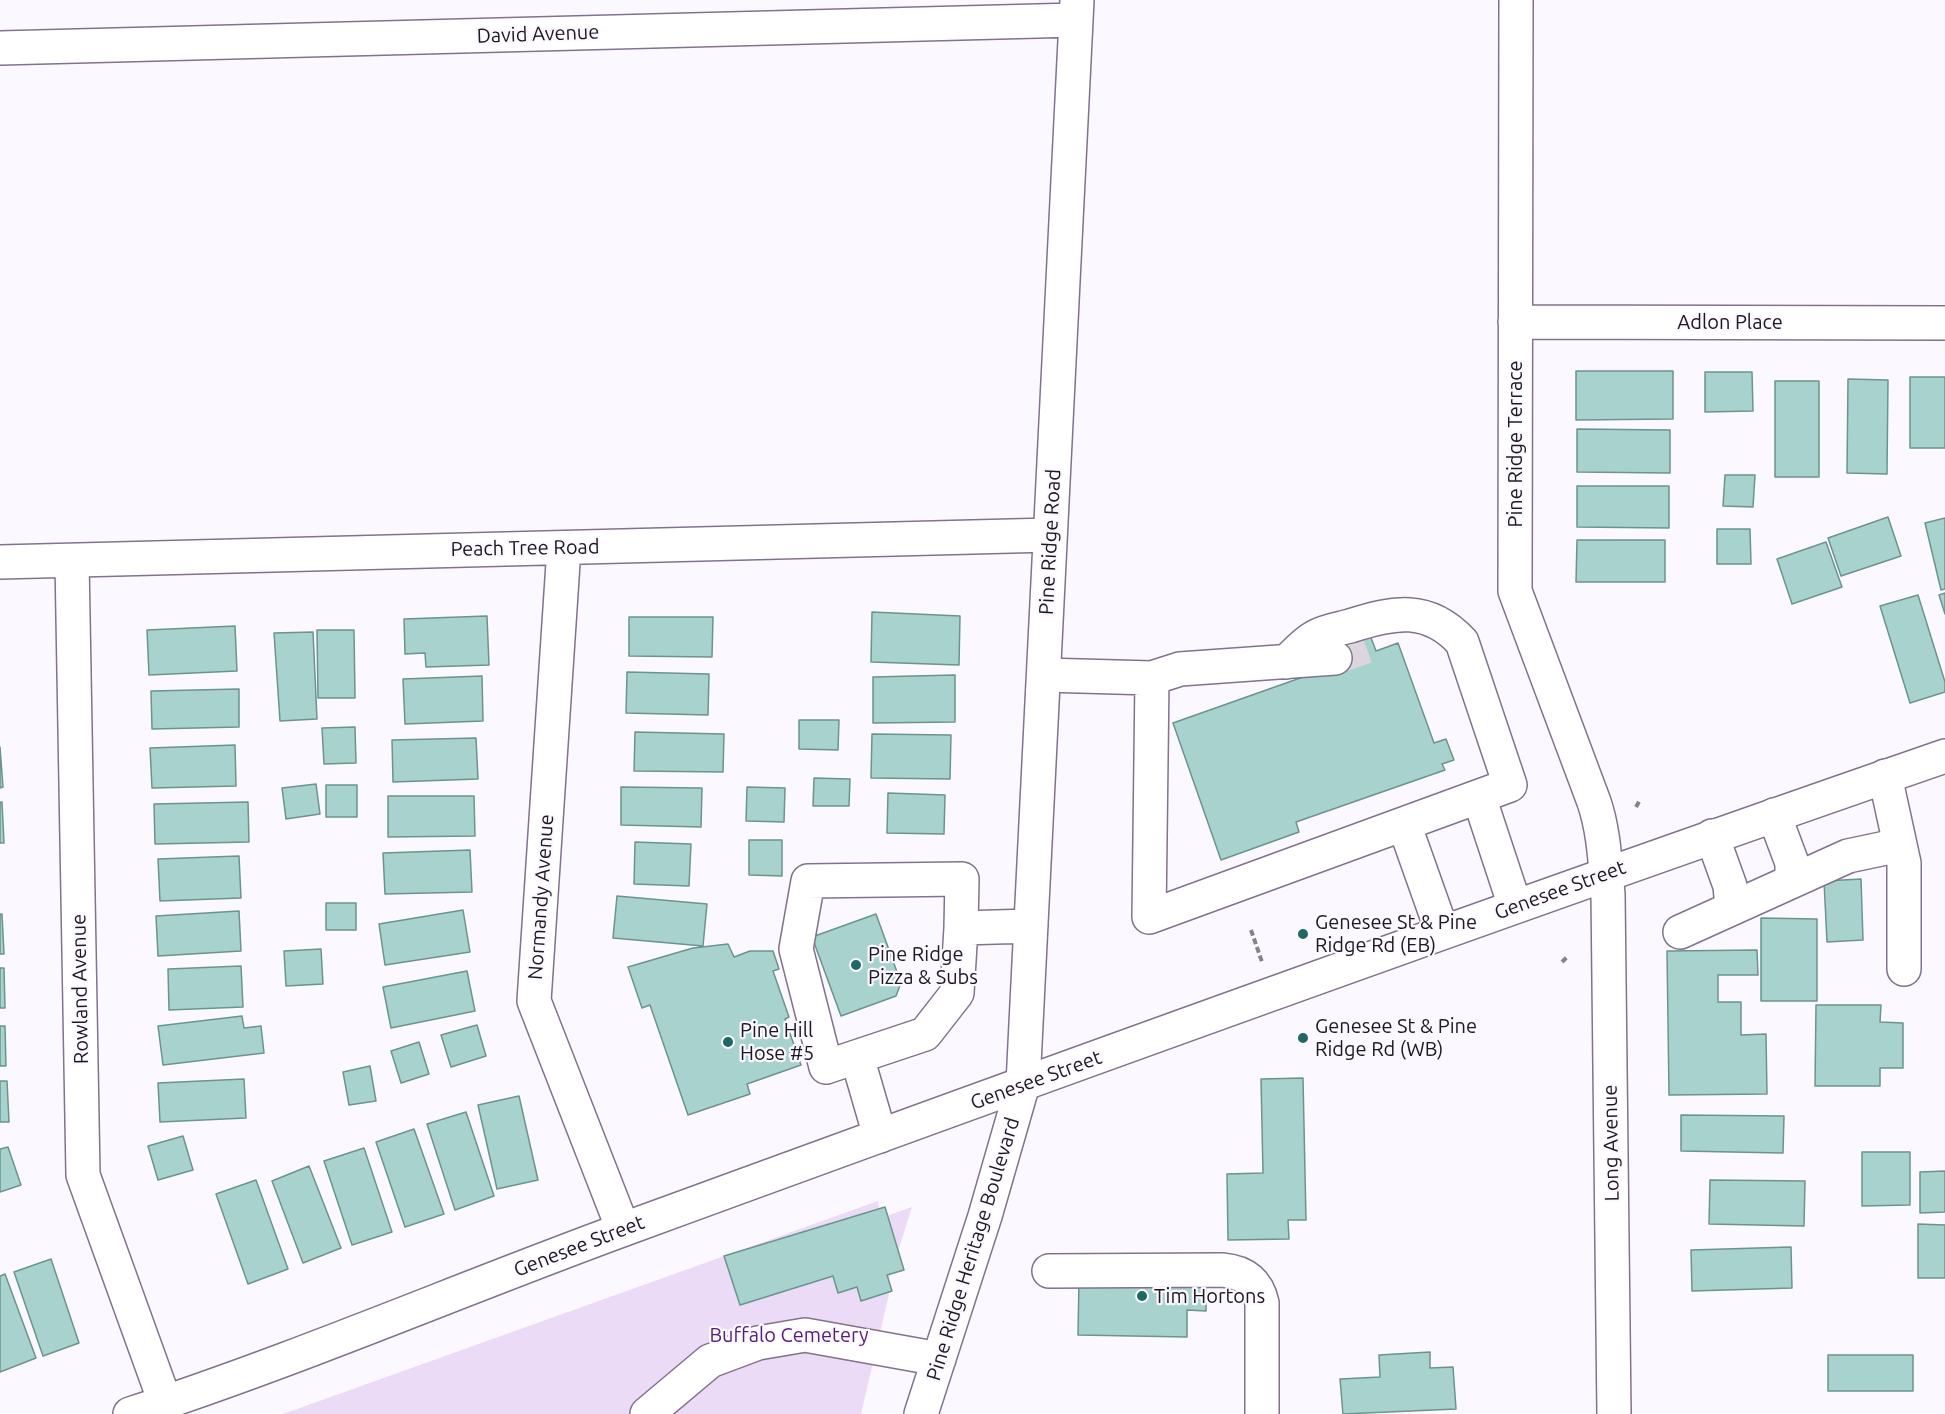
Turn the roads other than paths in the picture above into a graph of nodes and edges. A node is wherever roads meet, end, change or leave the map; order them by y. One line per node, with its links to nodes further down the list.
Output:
1 (1516, 0): 4 (street, Pine Ridge Terrace)
2 (1077, 10): 3 (street, David Avenue); 6 (street, Pine Ridge Road)
3 (0, 48)
4 (1515, 322): 5 (street, Adlon Place); 23 (street, Pine Ridge Terrace)
5 (1945, 322)
6 (1050, 535): 7 (street, Peach Tree Road); 14 (street, Pine Ridge Road)
7 (564, 548): 8 (street, Peach Tree Road); 35 (street, Normandy Avenue)
8 (72, 561): 9 (street, Peach Tree Road); 38 (street, Rowland Avenue)
9 (0, 562)
10 (1405, 614): 11 (street); 13 (street); 18 (street)
11 (1374, 644)
12 (1335, 658): 13 (street)
13 (1286, 662): 15 (street)
14 (1044, 675): 15 (street); 27 (street, Pine Ridge Road)
15 (1152, 678): 20 (street)
16 (1945, 756): 17 (street, Genesee Street)
17 (1885, 776): 19 (street, Genesee Street); 22 (street)
18 (1479, 797): 20 (street); 25 (street)
19 (1774, 814): 21 (street, Genesee Street); 24 (street)
20 (1404, 824): 29 (street)
21 (1712, 836): 23 (street, Genesee Street); 26 (street)
22 (1900, 845): 24 (street); 31 (street)
23 (1606, 873): 25 (street, Genesee Street); 43 (street, Long Avenue)
24 (1792, 879): 26 (street)
25 (1515, 906): 29 (street, Genesee Street)
26 (1732, 907): 30 (street)
27 (1031, 926): 28 (street); 33 (street, Pine Ridge Road)
28 (961, 928): 32 (street); 32 (street)
29 (1442, 931): 33 (street, Genesee Street)
30 (1680, 932)
31 (1904, 969)
32 (857, 1057): 34 (street)
33 (1023, 1084): 34 (street, Genesee Street); 37 (street, Pine Ridge Heritage Boulevard)
34 (880, 1136): 35 (street, Genesee Street)
35 (623, 1229): 38 (street, Genesee Street)
36 (1049, 1271): 42 (street)
37 (939, 1359): 40 (street); 41 (street, Pine Ridge Heritage Boulevard)
38 (165, 1402): 39 (street, Genesee Street)
39 (130, 1414)
40 (647, 1414)
41 (921, 1414)
42 (1262, 1414)
43 (1614, 1414)

